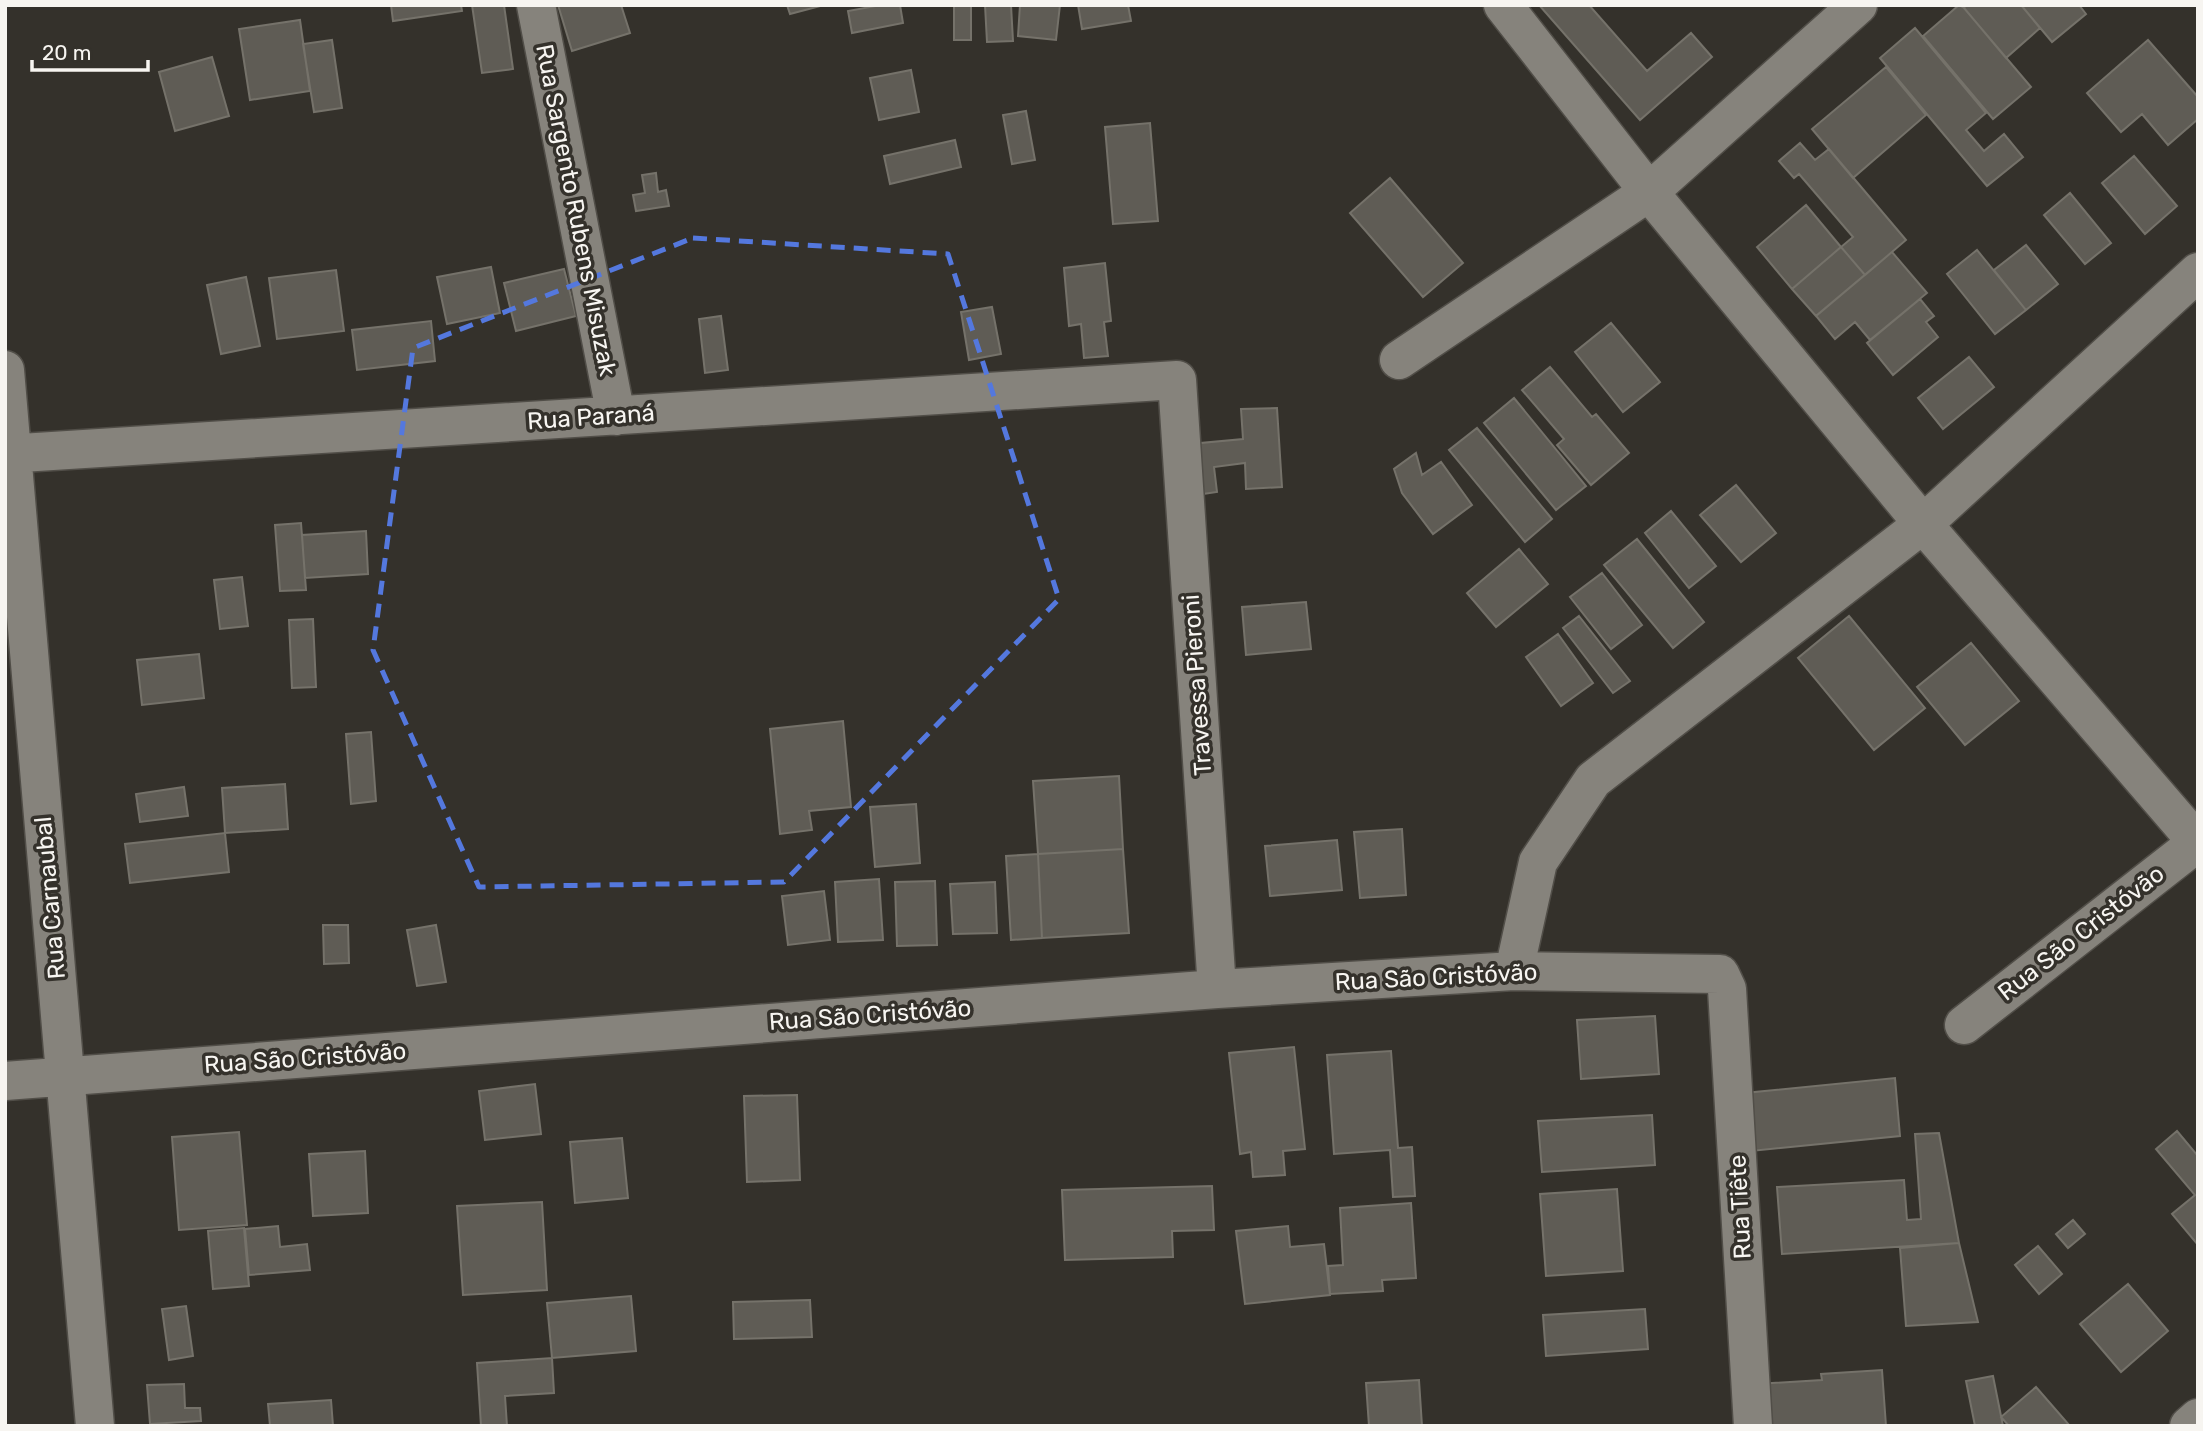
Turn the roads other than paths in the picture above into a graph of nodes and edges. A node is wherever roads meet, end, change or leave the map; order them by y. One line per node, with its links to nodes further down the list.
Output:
1 (536, 5): 9 (street, Rua Sargento Rubens Misuzak)
2 (1503, 5): 4 (street)
3 (1858, 5): 4 (street)
4 (1649, 191): 6 (street); 11 (street)
5 (2198, 272): 11 (street)
6 (1399, 360)
7 (5, 370): 10 (street, Rua Carnaubal)
8 (1177, 380): 9 (street, Rua Paraná); 14 (street, Travessa Pieroni)
9 (616, 415): 10 (street, Rua Paraná)
10 (8, 454): 17 (street, Rua Carnaubal)
11 (1923, 524): 12 (street); 13 (street)
12 (2198, 842): 16 (street, Rua São Cristóvão)
13 (1514, 971): 14 (street, Rua São Cristóvão); 15 (street, Rua São Cristóvão)
14 (1217, 989): 17 (street, Rua São Cristóvão)
15 (1727, 989): 21 (street, Rua Tiête)
16 (1964, 1025)
17 (65, 1077): 18 (street, Rua São Cristóvão); 20 (street, Rua Carnaubal)
18 (5, 1081)
19 (2198, 1418): 22 (street)
20 (95, 1426)
21 (1753, 1426)
22 (2189, 1426)

